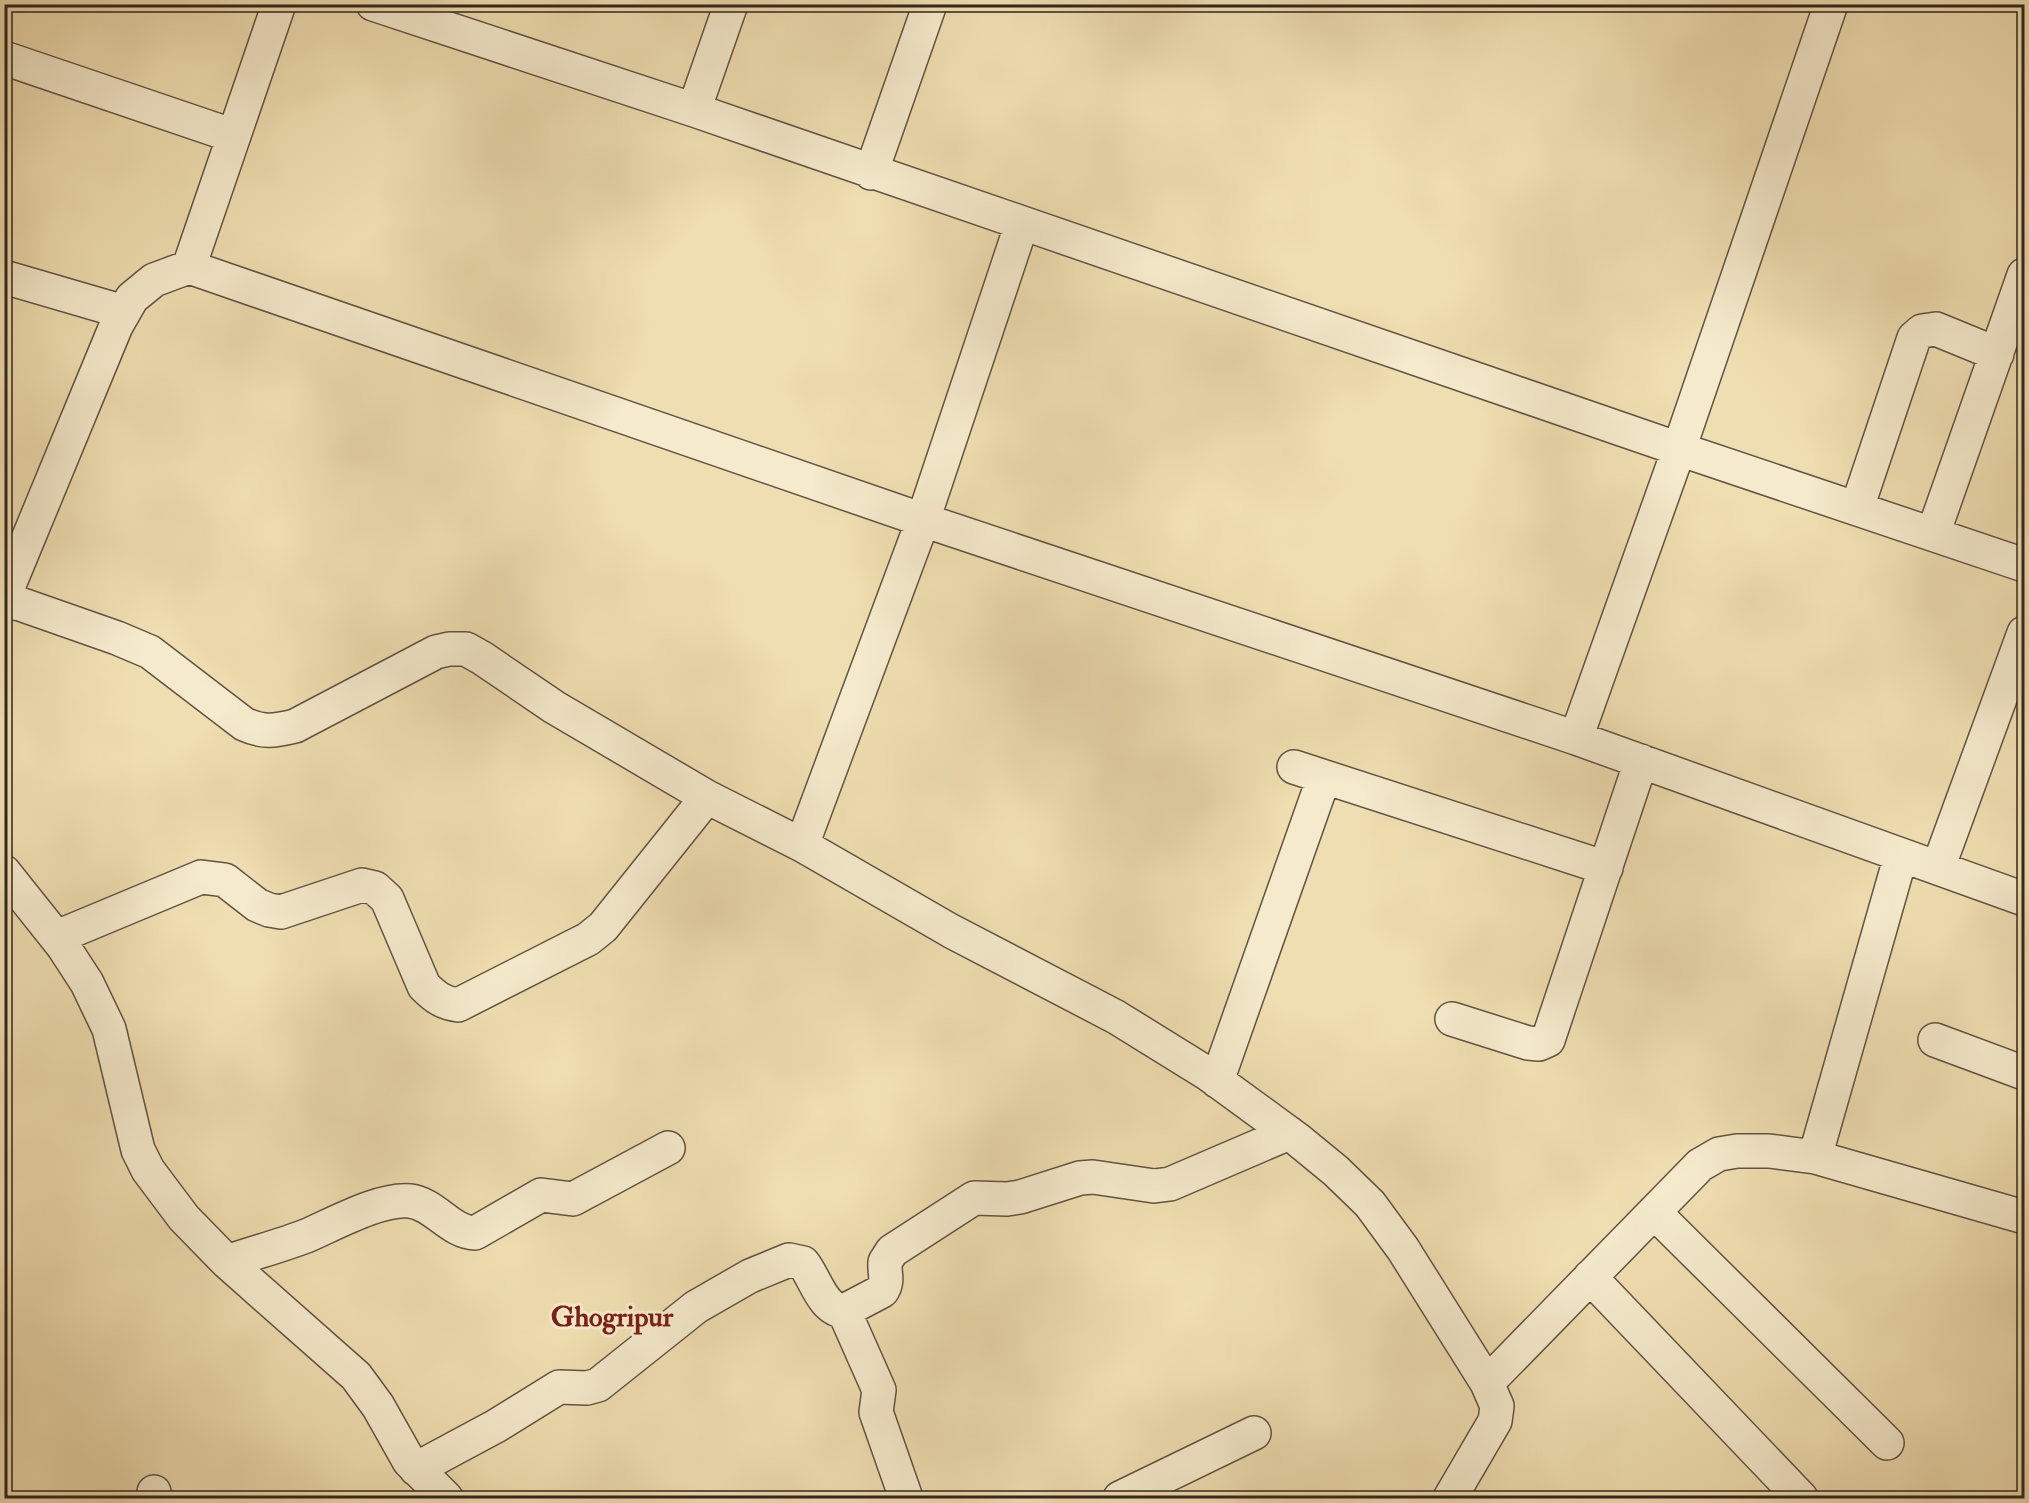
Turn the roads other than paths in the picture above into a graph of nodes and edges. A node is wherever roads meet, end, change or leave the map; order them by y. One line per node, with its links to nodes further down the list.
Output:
1 (279, 4): 8 (street)
2 (373, 4): 7 (street)
3 (731, 4): 7 (street)
4 (930, 4): 9 (street)
5 (1831, 4): 16 (street)
6 (4, 58): 8 (street)
7 (694, 110): 9 (street)
8 (234, 136): 11 (street)
9 (871, 172): 10 (street)
10 (1022, 223): 16 (street); 18 (street)
11 (189, 267): 14 (street); 18 (street)
12 (2025, 275): 15 (street)
13 (4, 277): 14 (street)
14 (124, 312): 21 (street)
15 (1997, 354): 17 (street); 19 (street)
16 (1679, 449): 17 (street); 23 (street)
17 (1857, 508): 19 (street)
18 (923, 520): 23 (street); 26 (street)
19 (1933, 534): 20 (street)
20 (2025, 565)
21 (4, 599): 25 (street)
22 (2025, 633): 29 (street)
23 (1576, 738): 24 (street)
24 (1641, 761): 27 (street); 28 (street)
25 (707, 797): 26 (street); 32 (street)
26 (802, 845): 36 (street)
27 (1901, 855): 29 (street); 39 (street)
28 (1606, 868): 33 (street); 36 (street)
29 (1938, 868): 31 (street)
30 (4, 872): 32 (street)
31 (2025, 899)
32 (57, 937): 42 (street)
33 (1452, 1019)
34 (1935, 1041): 35 (street)
35 (2025, 1074)
36 (1217, 1081): 37 (street)
37 (1289, 1133): 44 (street); 45 (street)
38 (668, 1148): 42 (street)
39 (1815, 1157): 40 (street); 41 (street)
40 (1654, 1212): 43 (street); 47 (street)
41 (2025, 1217)
42 (227, 1262): 48 (street)
43 (1590, 1278): 45 (street); 53 (street)
44 (844, 1311): 48 (street); 50 (street)
45 (1486, 1383): 52 (street)
46 (1254, 1433): 51 (street)
47 (1887, 1443)
48 (417, 1469): 49 (street)
49 (446, 1498)
50 (906, 1498)
51 (1120, 1498)
52 (1450, 1498)
53 (1801, 1498)

